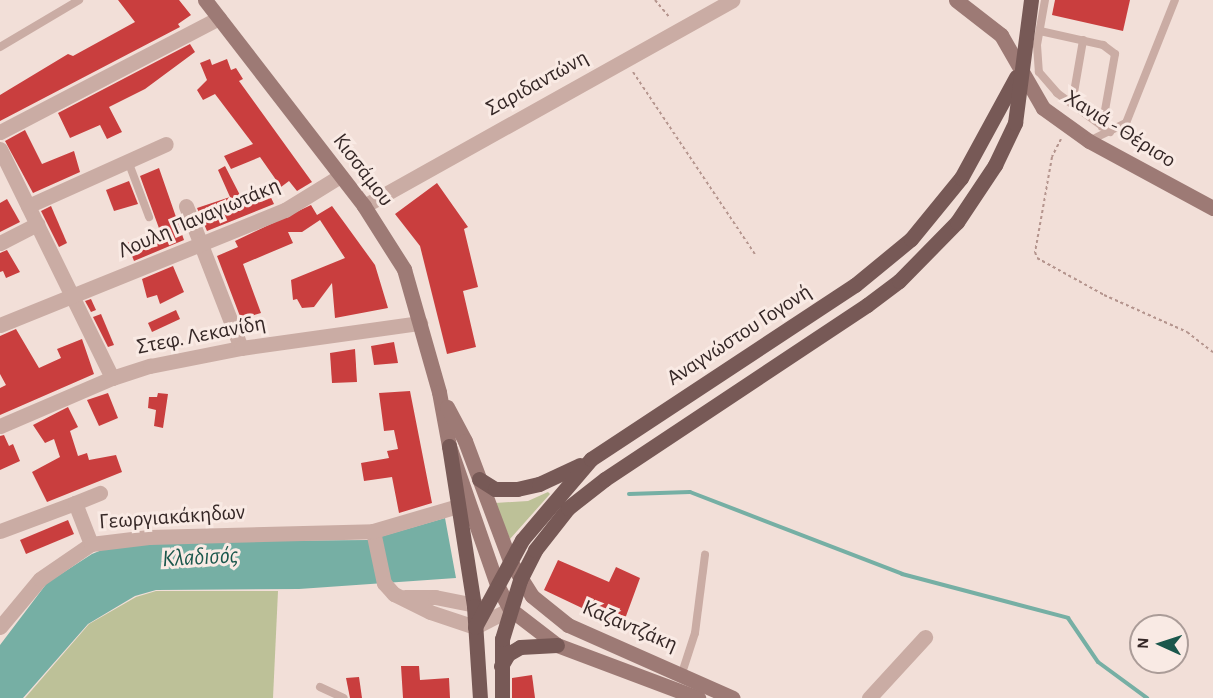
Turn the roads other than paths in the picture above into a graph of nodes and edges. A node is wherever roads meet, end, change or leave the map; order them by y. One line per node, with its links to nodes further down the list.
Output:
1 (79, 0): 11 (lane)
2 (732, 0): 24 (street, Σαριδαντώνη)
3 (956, 0): 12 (main road, Χανιά - Θέρισο)
4 (1031, 0): 12 (main road, Αναγνώστου Γογονή)
5 (1045, 0): 9 (lane)
6 (1175, 0): 16 (lane)
7 (209, 1): 8 (main road, Κισσάμου)
8 (219, 18): 15 (street); 21 (main road, Κισσάμου)
9 (1040, 31): 10 (lane); 13 (lane)
10 (1083, 40): 13 (lane); 14 (lane)
11 (0, 47)
12 (1019, 71): 17 (main road, Χανιά - Θέρισο); 38 (main road, Αναγνώστου Γογονή); 48 (main road, Αναγνώστου Γογονή)
13 (1072, 104): 14 (lane)
14 (1102, 126): 16 (lane)
15 (0, 132)
16 (1110, 132): 17 (lane)
17 (1089, 141): 25 (main road, Χανιά - Θέρισο)
18 (166, 144): 20 (street)
19 (0, 149): 22 (street)
20 (128, 161): 22 (street); 26 (lane)
21 (340, 176): 24 (main road, Κισσάμου); 29 (street, Λουλη Παναγιωτάκη)
22 (28, 206): 27 (street)
23 (186, 206): 29 (street)
24 (364, 206): 31 (main road, Κισσάμου)
25 (1213, 208)
26 (149, 217)
27 (37, 224): 28 (street); 30 (street)
28 (0, 243)
29 (201, 243): 30 (street, Λουλη Παναγιωτάκη); 33 (street)
30 (71, 295): 32 (street, Λουλη Παναγιωτάκη); 34 (street)
31 (420, 323): 33 (street, Στεφ. Λεκανίδη); 35 (main road, Κισσάμου)
32 (0, 325)
33 (241, 348): 34 (street, Στεφ. Λεκανίδη)
34 (112, 378): 36 (street, Στεφ. Λεκανίδη)
35 (439, 392): 37 (main road, Κισσάμου); 39 (main road, Κισσάμου)
36 (0, 426)
37 (449, 446): 42 (main road); 49 (main road, Κισσάμου)
38 (591, 459): 39 (main road); 47 (main road, Αναγνώστου Γογονή)
39 (479, 478): 47 (main road, Κισσάμου)
40 (100, 494): 41 (street)
41 (75, 502): 43 (street); 45 (street)
42 (458, 506): 44 (street, Γεωργιακάκηδων); 51 (main road)
43 (0, 531)
44 (373, 534): 45 (street, Γεωργιακάκηδων); 50 (street)
45 (91, 544): 53 (street, Γεωργιακάκηδων)
46 (705, 555): 58 (lane)
47 (510, 561): 48 (main road, Κισσάμου); 49 (main road, Αναγνώστου Γογονή)
48 (520, 580): 52 (main road, Αναγνώστου Γογονή); 58 (main road, Καζαντζάκη)
49 (496, 585): 51 (main road, Αναγνώστου Γογονή); 52 (main road, Κισσάμου)
50 (402, 597): 51 (street); 54 (street)
51 (479, 607): 52 (street); 54 (main road)
52 (510, 609): 54 (street); 56 (main road, Καζαντζάκη); 57 (main road, Αναγνώστου Γογονή)
53 (0, 627)
54 (475, 627): 61 (main road)
55 (925, 637): 65 (street)
56 (556, 645): 57 (main road); 63 (main road, Καζαντζάκη)
57 (500, 669): 62 (main road, Αναγνώστου Γογονή)
58 (682, 673): 64 (main road, Καζαντζάκη)
59 (320, 687): 60 (lane)
60 (344, 698)
61 (480, 698)
62 (502, 698)
63 (698, 698)
64 (733, 698)
65 (869, 698)

